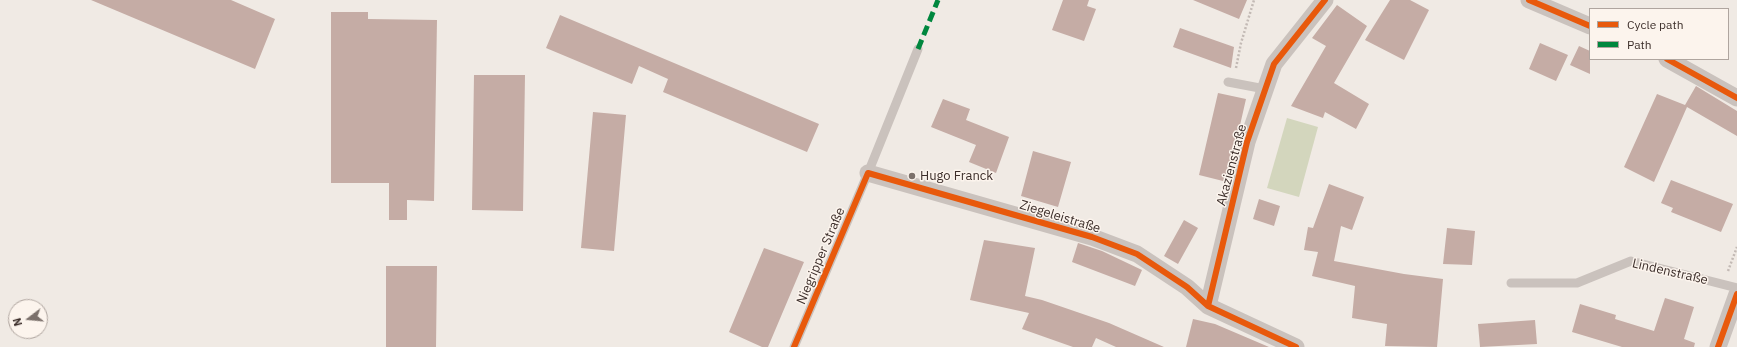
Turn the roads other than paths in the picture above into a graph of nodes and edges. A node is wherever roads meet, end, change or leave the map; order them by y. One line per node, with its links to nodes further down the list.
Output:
1 (1325, 0): 8 (street, Akazienstraße)
2 (1529, 0): 3 (street)
3 (1565, 8): 4 (street)
4 (1589, 25)
5 (918, 50): 10 (lane, Niegripper Straße)
6 (1669, 60): 9 (street)
7 (1231, 82): 8 (lane)
8 (1265, 89): 14 (street, Akazienstraße)
9 (1737, 98)
10 (868, 173): 14 (street, Ziegeleistraße); 15 (lane, Niegripper Straße)
11 (1511, 283): 12 (lane, Lindenstraße)
12 (1737, 288)
13 (1737, 294): 17 (street)
14 (1208, 306): 16 (street, Ziegeleistraße)
15 (794, 347)
16 (1296, 347)
17 (1718, 347)

